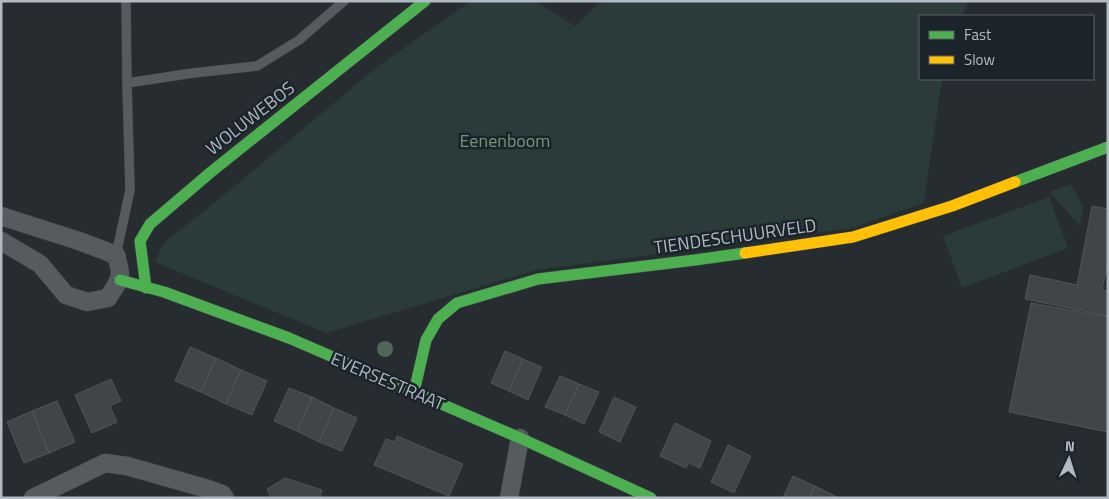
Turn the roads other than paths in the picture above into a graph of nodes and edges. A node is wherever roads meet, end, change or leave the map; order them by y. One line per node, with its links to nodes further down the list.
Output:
1 (126, 1): 4 (lane)
2 (344, 1): 4 (lane)
3 (425, 1): 10 (street, WOLUWEBOS)
4 (127, 83): 8 (lane)
5 (1108, 147): 11 (street, TIENDESCHUURVELD)
6 (1, 216): 8 (street)
7 (1, 241): 9 (street)
8 (116, 255): 9 (street)
9 (120, 280): 10 (street, EVERSESTRAAT)
10 (146, 288): 11 (street, EVERSESTRAAT)
11 (414, 392): 12 (street, EVERSESTRAAT)
12 (520, 438): 15 (street); 16 (street, EVERSESTRAAT)
13 (33, 498): 14 (street)
14 (225, 498)
15 (509, 498)
16 (651, 498)

